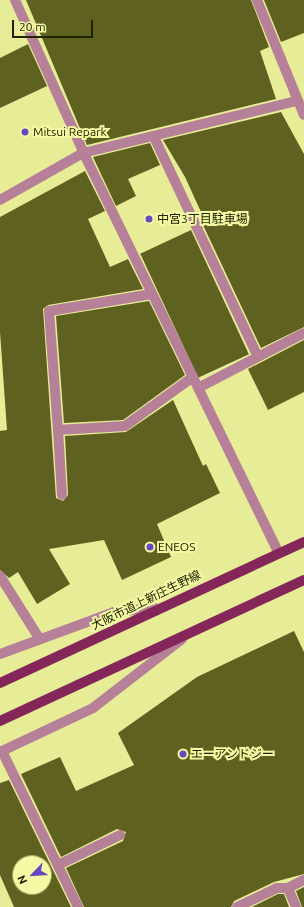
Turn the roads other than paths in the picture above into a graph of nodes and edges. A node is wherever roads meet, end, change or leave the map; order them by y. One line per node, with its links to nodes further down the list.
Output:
1 (15, 0): 6 (street)
2 (257, 0): 3 (street)
3 (296, 101): 4 (street); 5 (street)
4 (304, 115)
5 (154, 137): 6 (street); 10 (street)
6 (83, 153): 7 (street); 8 (street)
7 (0, 200)
8 (152, 294): 11 (street); 13 (street)
9 (304, 332): 10 (street)
10 (258, 357): 12 (street)
11 (193, 377): 12 (street); 13 (street)
12 (198, 388): 16 (street)
13 (58, 430): 14 (street)
14 (62, 495)
15 (304, 542): 16 (main road, 大阪市道上新庄生野線)
16 (279, 553): 19 (main road, 大阪市道上新庄生野線)
17 (0, 576): 21 (street)
18 (304, 580): 20 (main road)
19 (155, 608): 21 (street); 23 (main road, 大阪市道上新庄生野線)
20 (191, 632): 24 (main road); 25 (street)
21 (39, 638): 22 (street)
22 (0, 654)
23 (0, 683)
24 (0, 721)
25 (1, 751): 27 (street)
26 (120, 835): 27 (street)
27 (58, 865): 30 (street)
28 (304, 880): 29 (street)
29 (288, 888): 31 (street); 32 (street)
30 (78, 907)
31 (237, 907)
32 (296, 907)

